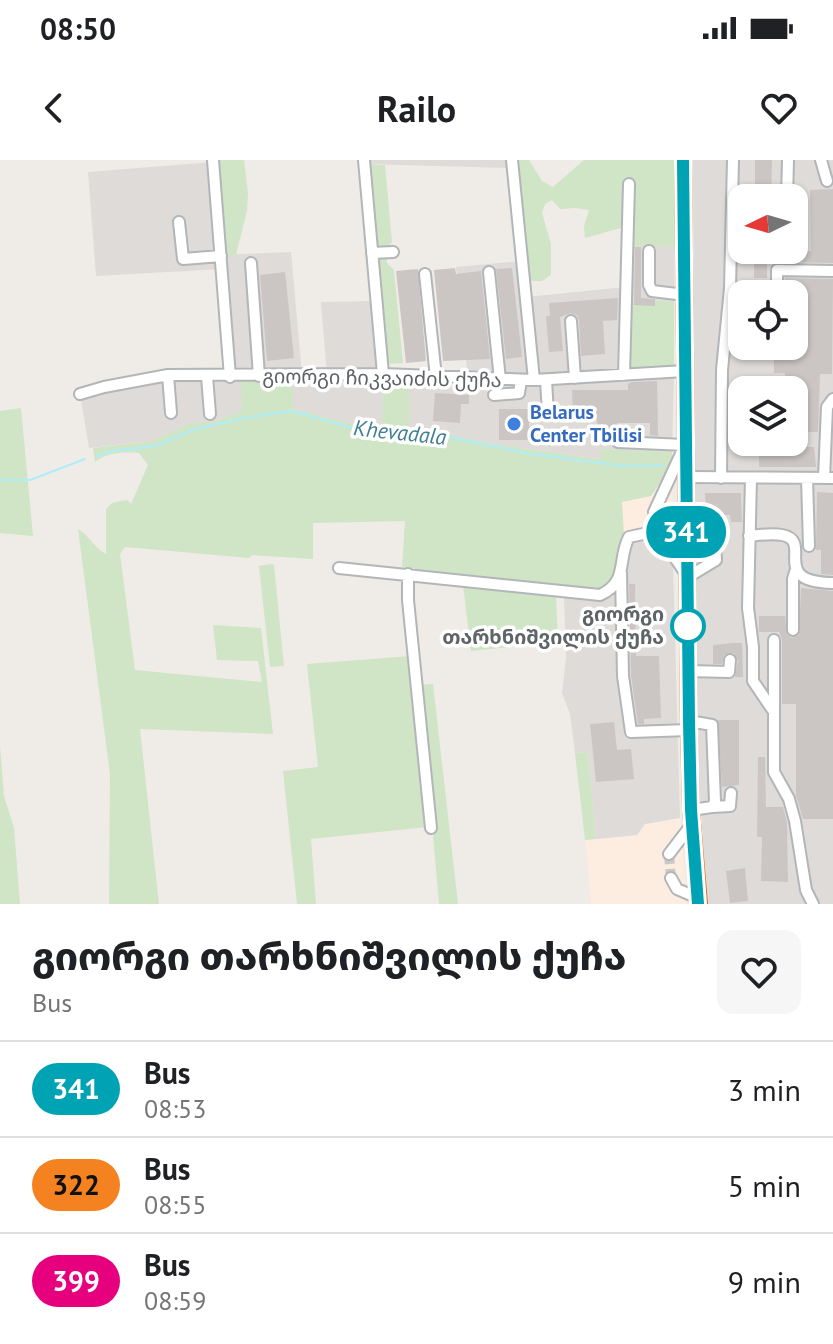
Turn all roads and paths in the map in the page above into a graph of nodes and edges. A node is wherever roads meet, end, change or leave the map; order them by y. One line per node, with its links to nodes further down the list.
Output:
1 (213, 160): 15 (street)
2 (364, 160): 14 (street)
3 (512, 160): 36 (street)
4 (683, 160): 22 (highway)
5 (733, 160): 20 (street)
6 (788, 160): 10 (street)
7 (821, 160): 8 (street)
8 (827, 181)
9 (629, 184): 28 (street)
10 (787, 184)
11 (179, 222): 15 (street)
12 (649, 251): 22 (street)
13 (393, 252): 14 (street)
14 (372, 253): 26 (street)
15 (221, 256): 31 (street)
16 (251, 263): 30 (street)
17 (833, 271): 21 (street)
18 (489, 272): 34 (street)
19 (425, 274): 32 (street)
20 (730, 280)
21 (777, 280)
22 (685, 295): 25 (highway)
23 (728, 308): 46 (street)
24 (571, 321): 33 (street)
25 (685, 371): 28 (street, გიორგი ჩიკვაიძის ქუჩა); 44 (highway)
26 (383, 374): 30 (street, გიორგი ჩიკვაიძის ქუჩა); 32 (street, გიორგი ჩიკვაიძის ქუჩა)
27 (168, 375): 29 (street, გიორგი ჩიკვაიძის ქუჩა); 37 (street, გიორგი ჩიკვაიძის ქუჩა); 40 (street)
28 (624, 375): 33 (street, გიორგი ჩიკვაიძის ქუჩა)
29 (207, 376): 31 (street, გიორგი ჩიკვაიძის ქუჩა); 41 (street)
30 (259, 376): 31 (street, გიორგი ჩიკვაიძის ქუჩა)
31 (230, 377)
32 (436, 377): 34 (street, გიორგი ჩიკვაიძის ქუჩა)
33 (575, 378): 36 (street, გიორგი ჩიკვაიძის ქუჩა)
34 (500, 380): 35 (street, გიორგი ჩიკვაიძის ქუჩა)
35 (521, 380): 36 (street, გიორგი ჩიკვაიძის ქუჩა); 38 (street)
36 (540, 380): 42 (street)
37 (80, 394)
38 (494, 395)
39 (833, 399): 49 (street)
40 (171, 413)
41 (210, 414)
42 (548, 414)
43 (618, 442): 44 (street)
44 (685, 445): 45 (highway); 51 (street)
45 (686, 477): 46 (street); 50 (highway)
46 (721, 478): 47 (street)
47 (751, 478): 48 (street); 52 (street)
48 (807, 478): 49 (street); 53 (street)
49 (828, 478)
50 (686, 507): 58 (highway); 58 (street)
51 (654, 512)
52 (749, 536): 55 (street); 64 (street)
53 (809, 546)
54 (339, 568): 57 (street)
55 (796, 569): 59 (street); 60 (street)
56 (621, 573): 57 (street); 58 (street); 65 (street)
57 (408, 574): 69 (street)
58 (688, 577): 63 (highway)
59 (833, 583)
60 (793, 630)
61 (774, 640): 64 (street)
62 (730, 660): 63 (street)
63 (688, 671): 65 (highway)
64 (774, 713): 73 (street)
65 (689, 726): 67 (street); 68 (highway)
66 (731, 793): 67 (street)
67 (712, 807): 68 (street)
68 (691, 817): 70 (street); 72 (highway)
69 (431, 828)
70 (669, 854)
71 (671, 878): 72 (street)
72 (698, 901)
73 (813, 904)

